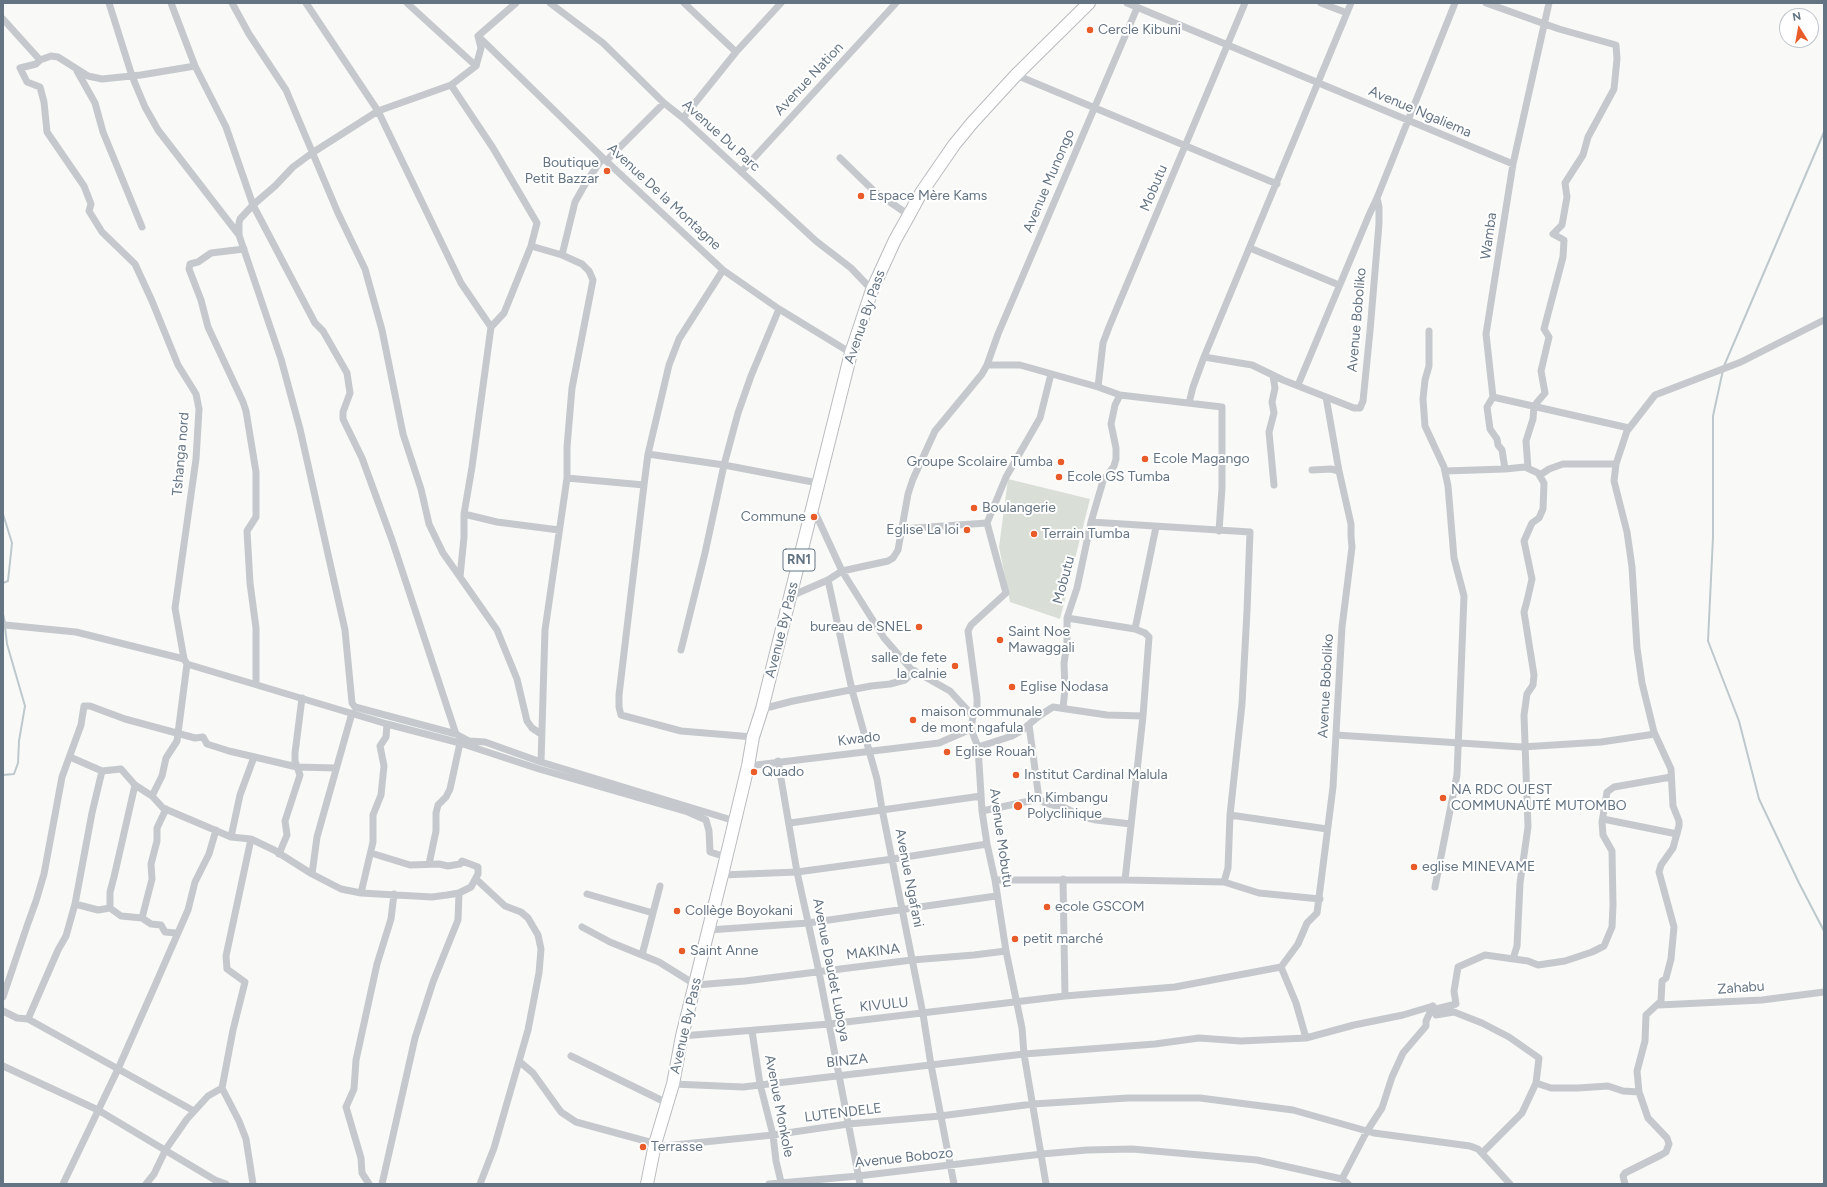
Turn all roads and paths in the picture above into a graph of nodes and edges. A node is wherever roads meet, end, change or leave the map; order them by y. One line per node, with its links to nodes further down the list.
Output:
1 (109, 3): 31 (street)
2 (172, 3): 27 (street)
3 (232, 3): 40 (street)
4 (306, 3): 36 (street)
5 (407, 3): 28 (street)
6 (516, 3): 23 (street)
7 (550, 3): 34 (street, Avenue Du Parc)
8 (684, 3): 25 (street)
9 (780, 3): 25 (street)
10 (896, 3): 44 (street, Avenue Nation)
11 (1089, 3): 30 (highway, Avenue By Pass / RN1)
12 (1127, 3): 19 (street, Avenue Ngaliema)
13 (1245, 3): 24 (street, Mobutu)
14 (1320, 3): 20 (street)
15 (1351, 3): 20 (street)
16 (1455, 3): 38 (street, Avenue Boboliko)
17 (1486, 3): 22 (street)
18 (1549, 3): 22 (street, Wamba)
19 (1138, 8): 24 (street, Avenue Ngaliema); 35 (street, Avenue Munongo)
20 (1347, 13): 32 (street)
21 (3, 19): 26 (street)
22 (1543, 24): 43 (street, Wamba); 73 (street)
23 (478, 36): 28 (street); 42 (street, Avenue De la Montagne)
24 (1228, 46): 32 (street, Avenue Ngaliema); 39 (street, Mobutu)
25 (736, 52): 37 (street)
26 (40, 60): 29 (street); 104 (street, Tshanga nord)
27 (195, 66): 31 (street); 47 (street)
28 (476, 66): 33 (street)
29 (77, 70): 31 (street); 49 (street)
30 (1016, 75): 35 (street); 48 (highway, Avenue By Pass / RN1)
31 (132, 76): 50 (street)
32 (1318, 84): 38 (street, Avenue Ngaliema); 45 (street)
33 (451, 85): 36 (street); 51 (street)
34 (664, 103): 37 (street, Avenue Du Parc); 42 (street)
35 (1094, 109): 39 (street); 64 (street, Avenue Munongo)
36 (378, 111): 40 (street); 60 (street)
37 (683, 118): 44 (street, Avenue Du Parc)
38 (1407, 121): 43 (street, Avenue Ngaliema); 46 (street, Avenue Boboliko)
39 (1186, 146): 45 (street); 68 (street, Mobutu)
40 (312, 153): 47 (street); 97 (street)
41 (840, 158): 48 (street)
42 (605, 160): 54 (street); 55 (street, Avenue De la Montagne)
43 (1513, 164): 71 (street, Wamba)
44 (741, 172): 57 (street, Avenue Du Parc)
45 (1277, 184): 52 (street)
46 (1377, 198): 56 (street, Avenue Boboliko); 70 (street, Avenue Boboliko)
47 (254, 205): 50 (street); 118 (street)
48 (909, 215): 57 (highway, Avenue By Pass / RN1)
49 (142, 228)
50 (239, 235): 53 (street)
51 (531, 246): 54 (street); 60 (street)
52 (1250, 248): 56 (street); 63 (street)
53 (244, 249): 106 (street); 118 (street)
54 (562, 255): 84 (street)
55 (723, 270): 58 (street, Avenue De la Montagne); 75 (street)
56 (1339, 285): 67 (street, Avenue Boboliko)
57 (872, 290): 62 (highway, Avenue By Pass / RN1)
58 (779, 309): 62 (street, Avenue De la Montagne); 77 (street)
59 (1824, 320): 74 (street)
60 (491, 327): 89 (street)
61 (1429, 331): 82 (street)
62 (851, 353): 85 (highway, Avenue By Pass / RN1)
63 (1204, 357): 66 (street, Avenue Boboliko); 72 (street)
64 (987, 365): 65 (street); 94 (street, Avenue Munongo)
65 (1051, 374): 68 (street); 91 (street)
66 (1273, 376): 67 (street, Avenue Boboliko); 86 (street)
67 (1298, 385): 70 (street, Avenue Boboliko)
68 (1098, 387): 69 (street)
69 (1120, 394): 72 (street); 90 (street, Mobutu)
70 (1326, 397): 81 (street, Avenue Boboliko)
71 (1493, 397): 73 (street); 79 (street, Wamba)
72 (1189, 403): 95 (street)
73 (1534, 406): 74 (street); 78 (street)
74 (1629, 428): 76 (street)
75 (648, 454): 77 (street); 87 (street)
76 (1616, 464): 83 (street); 121 (street)
77 (724, 465): 85 (street); 103 (street)
78 (1528, 468): 79 (street); 83 (street)
79 (1505, 469): 82 (street)
80 (1312, 470): 81 (street)
81 (1339, 471): 120 (street, Avenue Boboliko)
82 (1445, 471): 124 (street)
83 (1540, 475): 126 (street)
84 (567, 478): 87 (street); 93 (street)
85 (818, 484): 88 (highway, Avenue By Pass / RN1)
86 (1274, 484)
87 (644, 485): 122 (street)
88 (812, 505): 96 (street); 99 (highway, Avenue By Pass / RN1)
89 (464, 514): 93 (street); 97 (street)
90 (1091, 522): 92 (street); 100 (street, Mobutu)
91 (987, 523): 94 (street); 112 (street, Avenue Mobutu)
92 (1156, 527): 95 (street); 102 (street)
93 (559, 530): 119 (street)
94 (901, 530): 96 (street, Avenue Munongo)
95 (1220, 531): 144 (street)
96 (842, 571): 98 (street); 105 (street)
97 (460, 577): 119 (street)
98 (828, 580): 99 (street); 107 (street, Avenue Ngafani)
99 (791, 596): 110 (highway, Avenue By Pass / RN1)
100 (1067, 618): 102 (street); 109 (street, Mobutu)
101 (5, 624): 104 (street)
102 (1135, 630): 113 (street)
103 (681, 650)
104 (186, 662): 106 (street); 117 (street, Tshanga nord)
105 (915, 671): 107 (street); 112 (street)
106 (256, 684): 108 (street)
107 (852, 690): 110 (street); 127 (street, Avenue Ngafani)
108 (302, 698): 111 (street); 133 (street)
109 (1063, 708): 113 (street); 115 (street)
110 (762, 709): 122 (highway, Avenue By Pass / RN1)
111 (352, 713): 114 (street); 134 (street)
112 (973, 716): 116 (street, Avenue Mobutu)
113 (1143, 716): 148 (street)
114 (387, 724): 123 (street); 155 (street)
115 (1029, 725): 125 (street); 140 (street)
116 (971, 729): 125 (street, Avenue Mobutu); 127 (street, Kwado)
117 (179, 734): 128 (street); 129 (street); 138 (street)
118 (456, 734): 131 (street)
119 (541, 734): 131 (street)
120 (1336, 734): 124 (street); 149 (street, Avenue Boboliko)
121 (1655, 734): 126 (street); 136 (street)
122 (752, 737): 132 (highway, Avenue By Pass / RN1)
123 (460, 743): 157 (street); 159 (street)
124 (1458, 744): 126 (street); 169 (street)
125 (978, 747): 139 (street, Avenue Mobutu)
126 (1524, 747): 187 (street)
127 (868, 752): 130 (street, Kwado); 141 (street, Avenue Ngafani)
128 (254, 756): 133 (street); 152 (street)
129 (70, 758): 135 (street); 194 (street)
130 (778, 761): 132 (street, Kwado); 147 (street, Avenue Daudet Luboya)
131 (541, 762): 146 (street)
132 (748, 766): 146 (highway, Avenue By Pass / RN1)
133 (297, 767): 134 (street); 156 (street)
134 (336, 768): 161 (street)
135 (102, 771): 137 (street); 176 (street)
136 (1671, 777): 145 (street); 151 (street)
137 (135, 785): 138 (street); 177 (street)
138 (152, 796): 142 (street)
139 (980, 796): 141 (street); 143 (street, Avenue Mobutu)
140 (1039, 799): 143 (street); 148 (street)
141 (882, 809): 147 (street); 158 (street, Avenue Ngafani)
142 (166, 810): 150 (street); 180 (street)
143 (982, 811): 154 (street, Avenue Mobutu)
144 (1230, 815): 149 (street); 167 (street)
145 (1603, 819): 151 (street); 187 (street)
146 (735, 821): 157 (highway, Avenue By Pass / RN1)
147 (790, 823): 160 (street, Avenue Daudet Luboya)
148 (1131, 824): 166 (street)
149 (1327, 829): 175 (street, Avenue Boboliko)
150 (216, 830): 152 (street); 184 (street)
151 (1677, 834): 196 (street)
152 (231, 837): 153 (street)
153 (251, 839): 156 (street); 214 (street)
154 (987, 844): 158 (street); 165 (street, Avenue Mobutu)
155 (371, 853): 159 (street); 170 (street)
156 (279, 854): 161 (street)
157 (726, 857): 162 (highway, Avenue By Pass / RN1)
158 (893, 859): 160 (street); 178 (street, Avenue Ngafani)
159 (429, 864): 163 (street)
160 (798, 872): 162 (street); 181 (street, Avenue Daudet Luboya)
161 (312, 874): 170 (street)
162 (722, 875): 183 (highway, Avenue By Pass / RN1)
163 (476, 879): 172 (street); 206 (street)
164 (1063, 879): 165 (street); 166 (street); 193 (street)
165 (995, 880): 174 (street, Avenue Mobutu)
166 (1125, 880): 167 (street)
167 (1224, 882): 175 (street)
168 (660, 886): 179 (street)
169 (1435, 887)
170 (362, 893): 171 (street)
171 (394, 894): 172 (street); 236 (street)
172 (459, 894): 237 (street)
173 (587, 894): 179 (street)
174 (996, 896): 178 (street); 185 (street, Avenue Mobutu)
175 (1320, 899): 189 (street, Avenue Boboliko)
176 (75, 904): 177 (street); 199 (street)
177 (110, 908): 180 (street)
178 (903, 910): 181 (street); 188 (street, Avenue Ngafani)
179 (653, 913): 186 (street)
180 (142, 918): 184 (street)
181 (808, 922): 183 (street); 190 (street, Avenue Daudet Luboya)
182 (582, 927): 186 (street)
183 (709, 930): 191 (highway, Avenue By Pass / RN1)
184 (176, 933): 209 (street)
185 (1006, 951): 188 (street, MAKINA); 195 (street, Avenue Mobutu)
186 (642, 955): 191 (street)
187 (1513, 959): 211 (street)
188 (912, 960): 190 (street, MAKINA); 198 (street, Avenue Ngafani)
189 (1281, 967): 193 (street, KIVULU); 203 (street)
190 (819, 972): 191 (street, MAKINA); 200 (street, Avenue Daudet Luboya)
191 (696, 985): 202 (highway, Avenue By Pass / RN1)
192 (1824, 992): 196 (street, Zahabu)
193 (1064, 996): 195 (street, KIVULU)
194 (3, 997)
195 (1017, 1003): 198 (street, KIVULU); 204 (street, Avenue Mobutu)
196 (1659, 1005): 215 (street)
197 (3, 1011): 199 (street)
198 (923, 1014): 200 (street, KIVULU); 207 (street, Avenue Ngafani)
199 (28, 1019): 209 (street)
200 (829, 1024): 201 (street, KIVULU); 210 (street, Avenue Daudet Luboya)
201 (752, 1031): 202 (street, KIVULU); 213 (street, Avenue Monkole)
202 (682, 1036): 212 (highway, Avenue By Pass / RN1)
203 (1306, 1038): 204 (street, BINZA); 222 (street, BINZA)
204 (1024, 1054): 207 (street, BINZA); 217 (street, Avenue Mobutu)
205 (570, 1056): 216 (street)
206 (520, 1062): 224 (street, LUTENDELE); 238 (street)
207 (931, 1065): 210 (street, BINZA); 220 (street, Avenue Ngafani)
208 (3, 1066): 218 (street)
209 (118, 1069): 218 (street); 219 (street)
210 (839, 1075): 213 (street, BINZA); 221 (street, Avenue Daudet Luboya)
211 (1536, 1083): 215 (street); 226 (street)
212 (673, 1084): 213 (street, BINZA); 216 (highway, Avenue By Pass / RN1)
213 (760, 1084): 223 (street, Avenue Monkole)
214 (222, 1088): 219 (street); 235 (street)
215 (1639, 1092): 245 (street)
216 (667, 1103): 224 (highway, Avenue By Pass / RN1)
217 (1033, 1104): 220 (street, LUTENDELE); 222 (street, LUTENDELE); 227 (street, Avenue Mobutu)
218 (98, 1110): 225 (street); 232 (street)
219 (194, 1111): 225 (street)
220 (940, 1116): 221 (street, LUTENDELE); 228 (street, Avenue Ngafani)
221 (848, 1124): 223 (street, LUTENDELE); 230 (street, Avenue Daudet Luboya)
222 (1368, 1131): 226 (street, LUTENDELE); 229 (street)
223 (772, 1135): 224 (street, LUTENDELE); 231 (street, Avenue Monkole)
224 (655, 1144): 239 (highway, Avenue By Pass / RN1)
225 (166, 1149): 233 (street); 234 (street)
226 (1482, 1153): 244 (street)
227 (1042, 1154): 228 (street, Avenue Bobozo); 229 (street, Avenue Bobozo); 242 (street, Avenue Mobutu)
228 (951, 1166): 230 (street, Avenue Bobozo); 241 (street, Avenue Ngafani)
229 (1342, 1179): 243 (street)
230 (859, 1180): 231 (street, Avenue Bobozo)
231 (782, 1183): 240 (street, Avenue Bobozo)
232 (63, 1184)
233 (146, 1184)
234 (226, 1184)
235 (253, 1184)
236 (369, 1184)
237 (382, 1184)
238 (480, 1184)
239 (647, 1184)
240 (769, 1184)
241 (954, 1184)
242 (1046, 1184)
243 (1348, 1184)
244 (1510, 1184)
245 (1625, 1184)

